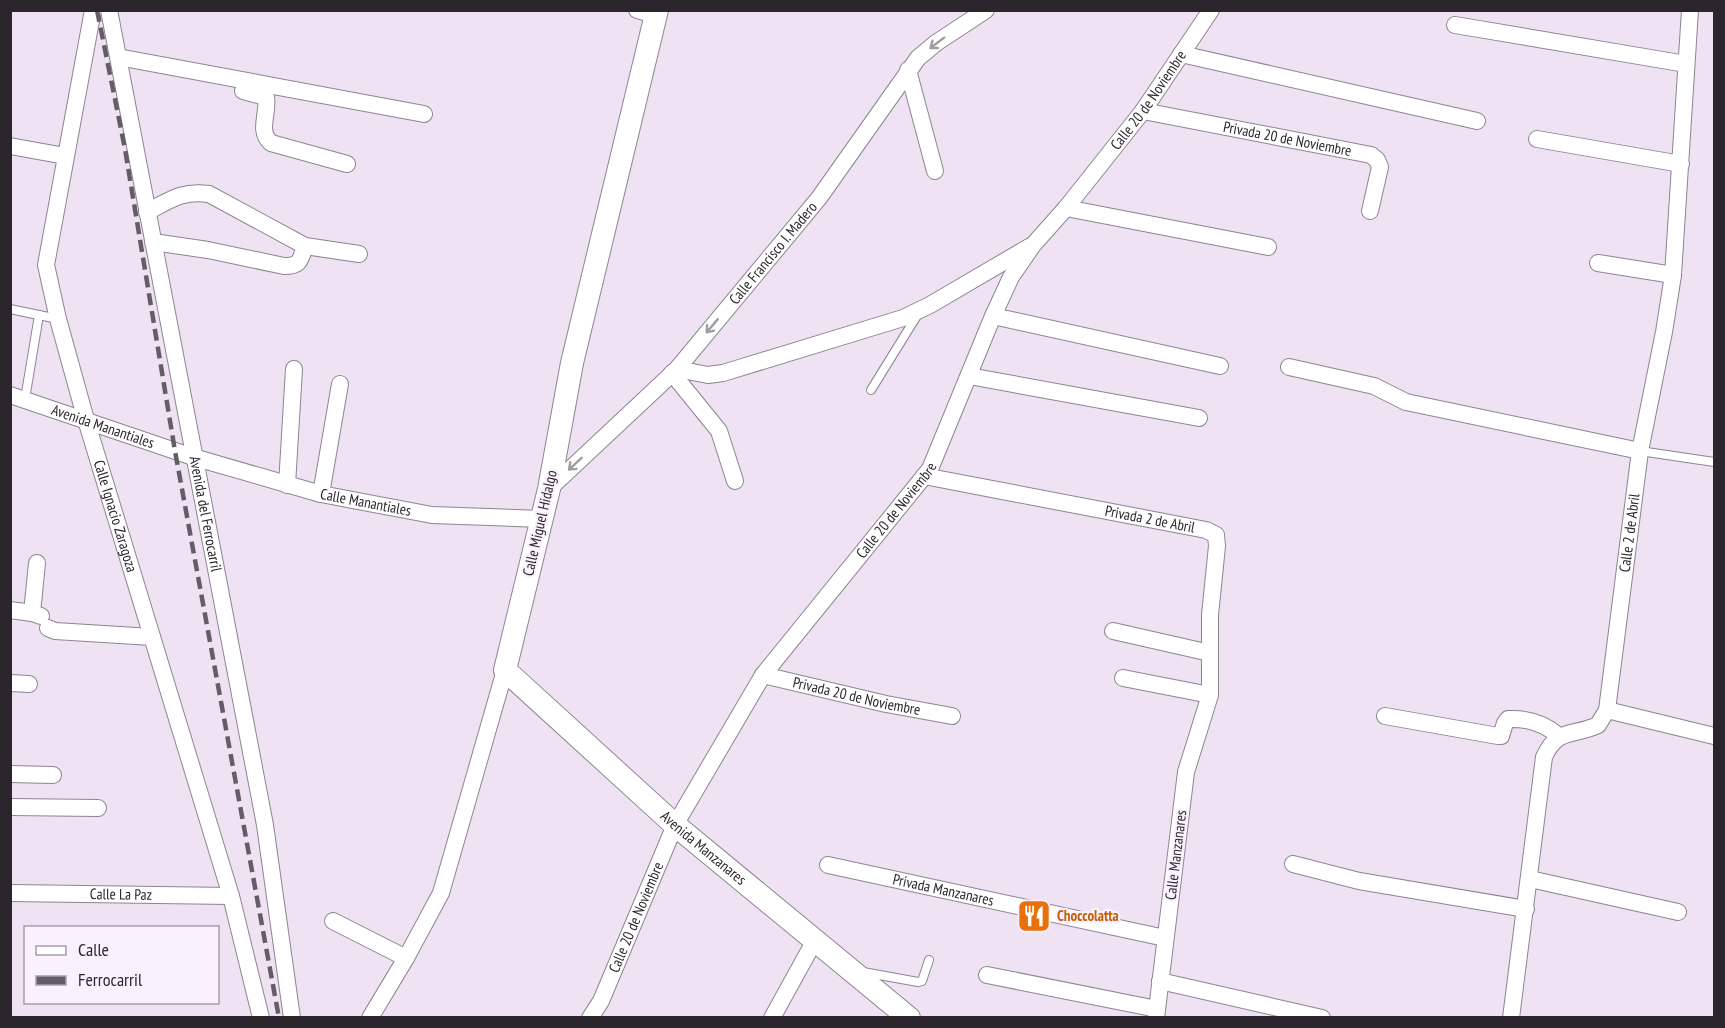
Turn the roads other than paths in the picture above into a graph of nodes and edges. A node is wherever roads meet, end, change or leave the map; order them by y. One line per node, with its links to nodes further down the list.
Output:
1 (109, 10): 9 (street, Avenida del Ferrocarril)
2 (986, 10): 11 (street, Calle Francisco I. Madero, one-way to 11)
3 (1211, 10): 8 (street, Calle 20 de Noviembre)
4 (1690, 10): 10 (street, Calle 2 de Abril)
5 (650, 12): 52 (street, Calle Miguel Hidalgo)
6 (90, 15): 17 (street, Calle Ignacio Zaragoza)
7 (1455, 25): 10 (street)
8 (1181, 54): 12 (street, Calle 20 de Noviembre); 14 (street)
9 (119, 63): 13 (street); 18 (street); 23 (street, Avenida del Ferrocarril)
10 (1686, 64): 19 (street, Calle 2 de Abril)
11 (909, 70): 20 (street); 39 (street, Calle Francisco I. Madero, one-way to 39)
12 (1143, 111): 21 (street, Calle 20 de Noviembre); 22 (street, Privada 20 de Noviembre)
13 (424, 114)
14 (1477, 121)
15 (1537, 139): 19 (street)
16 (10, 146): 17 (street)
17 (65, 156): 35 (street, Calle Ignacio Zaragoza)
18 (347, 164)
19 (1681, 164): 30 (street, Calle 2 de Abril)
20 (935, 171)
21 (1066, 208): 25 (street, Calle 20 de Noviembre); 27 (street)
22 (1370, 211)
23 (147, 212): 24 (street, Avenida del Ferrocarril); 26 (street)
24 (153, 242): 26 (street); 47 (street, Avenida del Ferrocarril)
25 (1033, 245): 32 (street); 34 (street, Calle 20 de Noviembre)
26 (305, 246): 28 (street)
27 (1268, 247)
28 (359, 254)
29 (1598, 263): 30 (street)
30 (1673, 275): 46 (street, Calle 2 de Abril)
31 (10, 309): 33 (lane)
32 (920, 311): 39 (street); 42 (lane)
33 (39, 315): 35 (lane); 43 (lane)
34 (993, 316): 36 (street); 40 (street, Calle 20 de Noviembre)
35 (58, 319): 45 (street, Calle Ignacio Zaragoza)
36 (1220, 366)
37 (1289, 367): 46 (street)
38 (294, 369): 51 (street)
39 (675, 371): 50 (street); 52 (street, Calle Francisco I. Madero, one-way to 52)
40 (969, 376): 44 (street); 49 (street, Calle 20 de Noviembre)
41 (339, 384): 53 (street)
42 (871, 390)
43 (18, 397): 45 (street, Avenida Manantiales)
44 (1199, 418)
45 (86, 420): 47 (street, Avenida Manantiales); 59 (street, Calle Ignacio Zaragoza)
46 (1640, 451): 48 (lane); 67 (street, Calle 2 de Abril)
47 (194, 457): 51 (street, Calle Manantiales); 94 (street, Avenida del Ferrocarril)
48 (1714, 462)
49 (924, 476): 60 (street, Privada 2 de Abril); 62 (street, Calle 20 de Noviembre)
50 (735, 481)
51 (287, 485): 53 (street, Calle Manantiales)
52 (549, 489): 54 (street, Calle Miguel Hidalgo)
53 (321, 494): 54 (street, Calle Manantiales)
54 (542, 519): 61 (street, Calle Miguel Hidalgo)
55 (37, 564): 57 (street)
56 (10, 610): 57 (street)
57 (41, 619): 59 (street)
58 (1113, 631): 60 (street)
59 (152, 637): 81 (street, Calle Ignacio Zaragoza)
60 (1210, 653): 66 (street, Privada 2 de Abril)
61 (505, 669): 76 (street, Avenida Manzanares); 87 (street, Calle Miguel Hidalgo)
62 (763, 675): 68 (street, Privada 20 de Noviembre); 76 (street, Calle 20 de Noviembre)
63 (1123, 678): 66 (street)
64 (10, 682): 65 (street)
65 (29, 684)
66 (1210, 695): 85 (street, Calle Manzanares)
67 (1607, 710): 70 (street); 71 (street)
68 (952, 716)
69 (1385, 716): 70 (street)
70 (1559, 736): 79 (street)
71 (1714, 736)
72 (10, 774): 73 (street)
73 (53, 775)
74 (10, 807): 75 (street)
75 (98, 808)
76 (675, 825): 86 (street, Avenida Manzanares); 96 (street, Calle 20 de Noviembre)
77 (1293, 864): 82 (street)
78 (828, 865): 85 (street, Privada Manzanares)
79 (1530, 879): 82 (street); 83 (street)
80 (10, 894): 81 (street, Calle La Paz)
81 (231, 896): 93 (street, Calle Ignacio Zaragoza)
82 (1526, 909): 100 (street)
83 (1678, 912)
84 (333, 921): 87 (street)
85 (1166, 938): 91 (street, Calle Manzanares)
86 (815, 940): 89 (street, Avenida Manzanares); 97 (street)
87 (406, 958): 95 (street, Calle Miguel Hidalgo)
88 (929, 960): 89 (lane)
89 (854, 972): 98 (street, Avenida Manzanares)
90 (987, 975): 92 (street)
91 (1160, 981): 92 (street, Calle Manzanares); 99 (street)
92 (1156, 1013)
93 (261, 1017)
94 (292, 1017)
95 (370, 1017)
96 (590, 1017)
97 (772, 1017)
98 (909, 1017)
99 (1322, 1017)
100 (1511, 1017)

